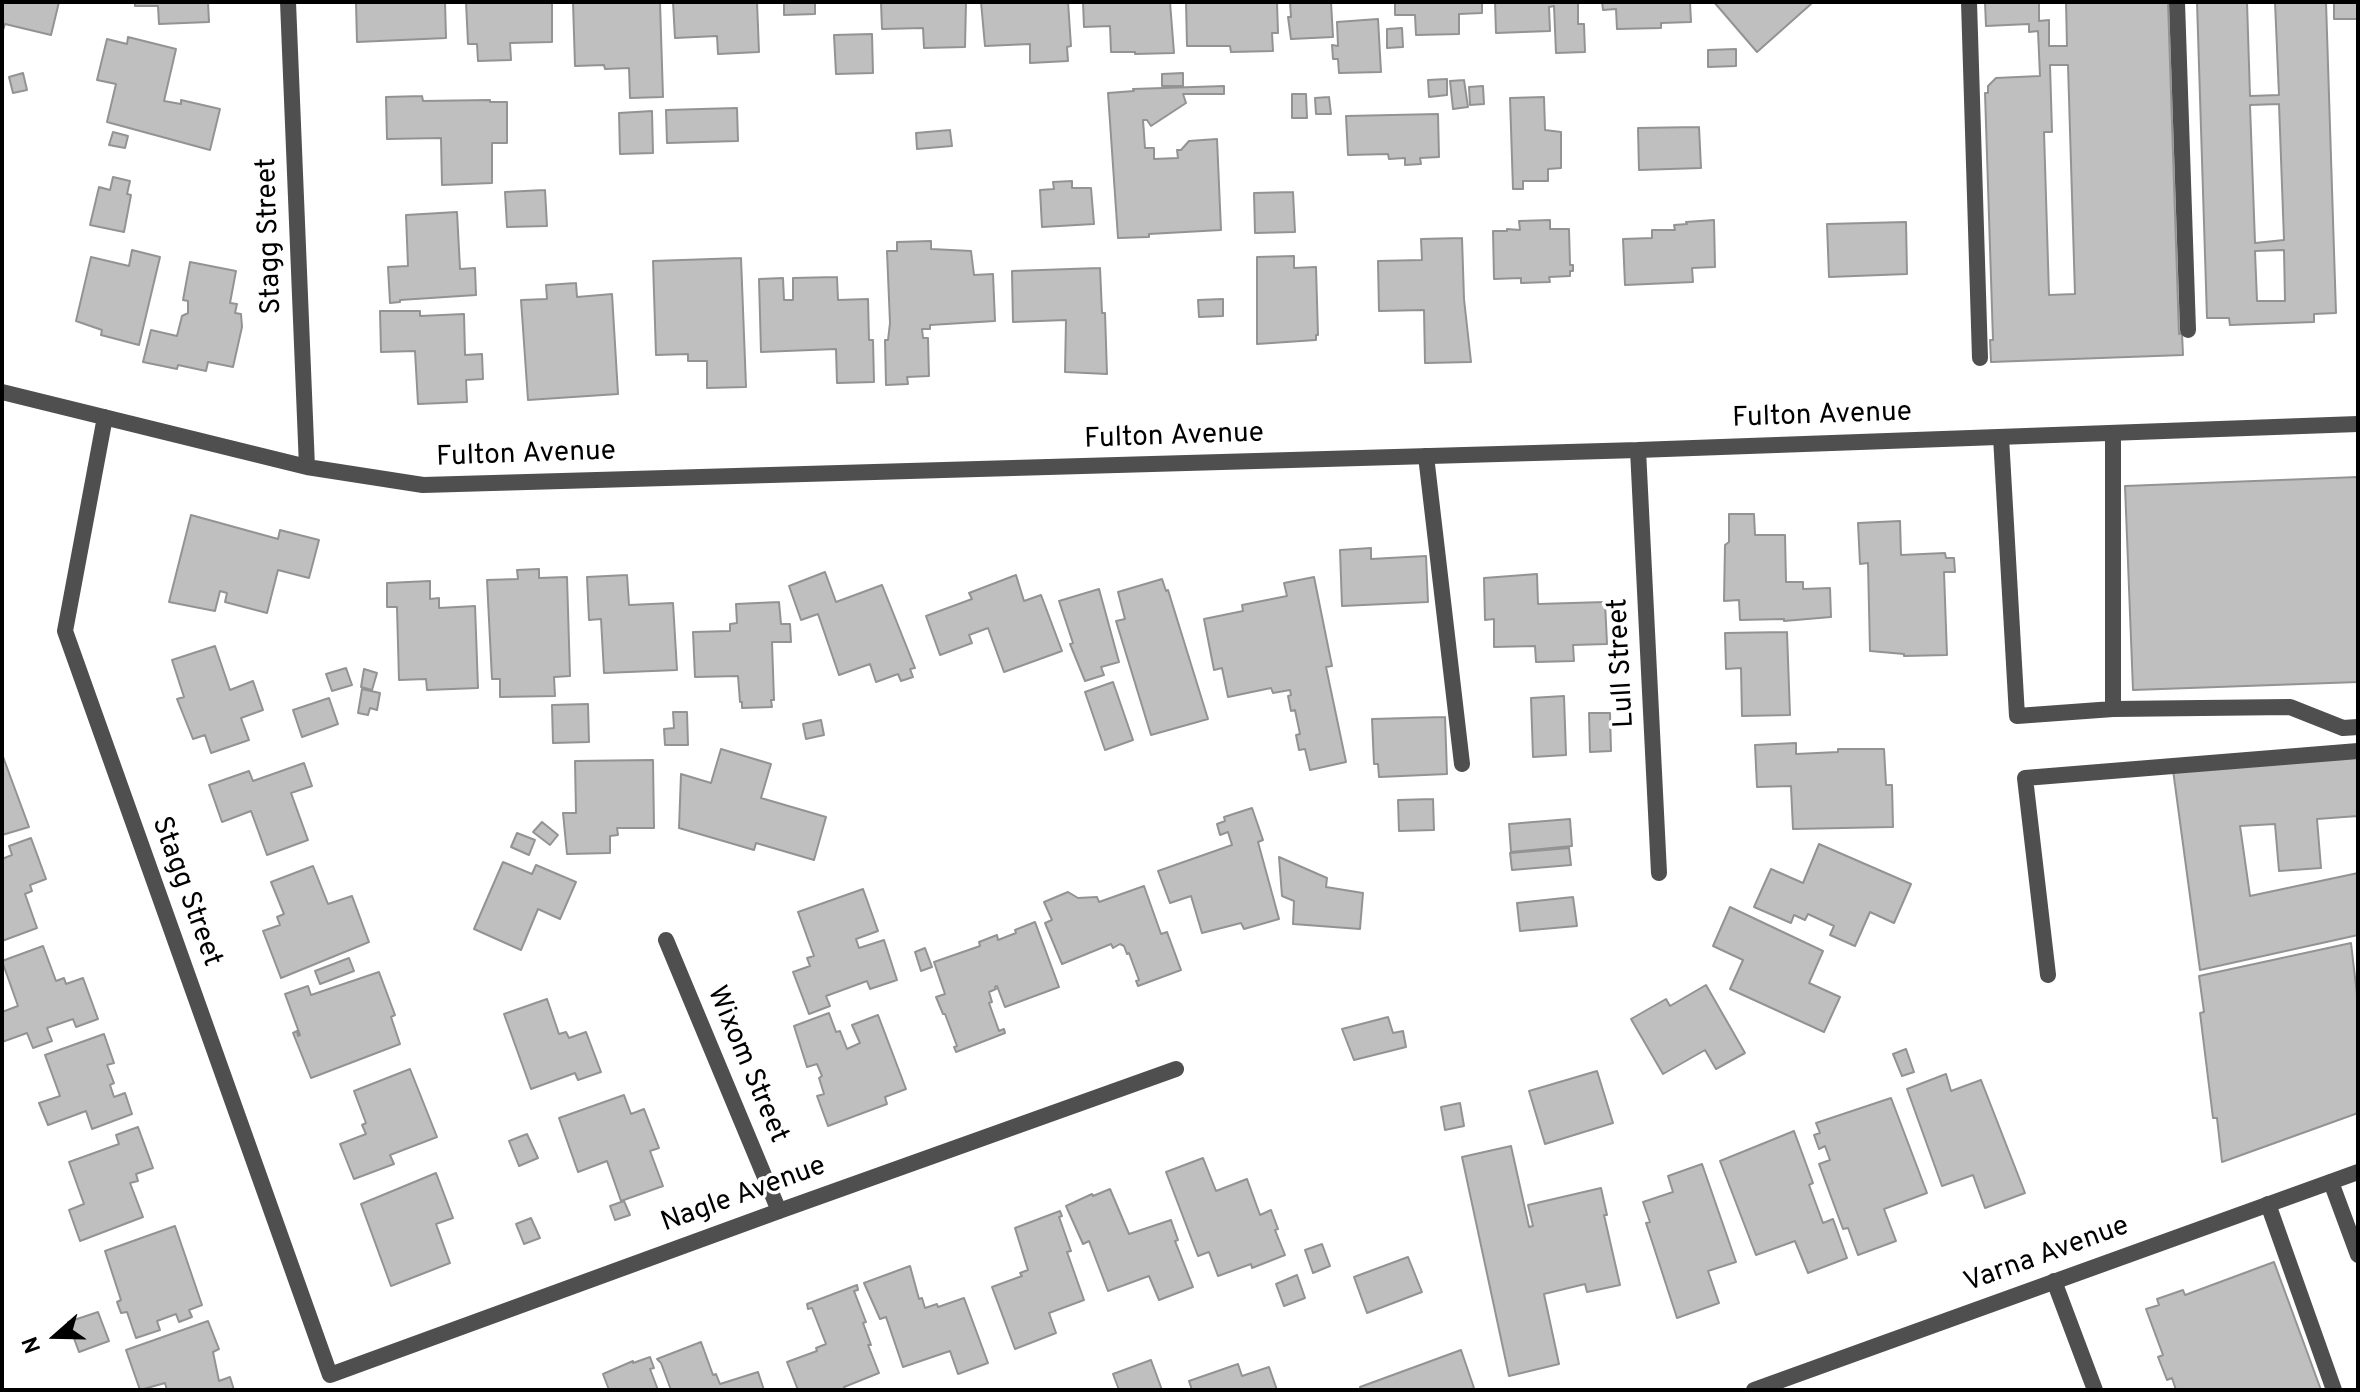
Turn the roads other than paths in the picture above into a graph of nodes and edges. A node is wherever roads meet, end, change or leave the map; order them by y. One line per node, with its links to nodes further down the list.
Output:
1 (288, 2): 13 (street, Stagg Street)
2 (1969, 2): 5 (street)
3 (2177, 2): 4 (street)
4 (2188, 330)
5 (1980, 358)
6 (2, 392): 7 (street, Fulton Avenue)
7 (105, 417): 13 (street, Fulton Avenue); 28 (street, Stagg Street)
8 (2358, 424): 9 (street, Fulton Avenue)
9 (2113, 433): 10 (street, Fulton Avenue); 14 (street)
10 (2001, 437): 11 (street, Fulton Avenue); 14 (street)
11 (1638, 450): 12 (street, Fulton Avenue); 18 (street, Lull Street)
12 (1426, 456): 13 (street, Fulton Avenue); 17 (street)
13 (307, 467)
14 (2113, 709): 15 (street)
15 (2358, 727)
16 (2358, 751): 20 (street)
17 (1462, 764)
18 (1659, 873)
19 (666, 940): 25 (street, Wixom Street)
20 (2048, 975)
21 (1176, 1069): 25 (street, Nagle Avenue)
22 (2358, 1172): 23 (street, Varna Avenue)
23 (2331, 1182): 24 (street, Varna Avenue); 26 (street)
24 (2268, 1204): 27 (street, Varna Avenue); 31 (street)
25 (779, 1211): 28 (street, Nagle Avenue)
26 (2358, 1255)
27 (2054, 1281): 29 (street, Varna Avenue); 30 (street)
28 (330, 1375)
29 (1754, 1390)
30 (2095, 1390)
31 (2334, 1390)

